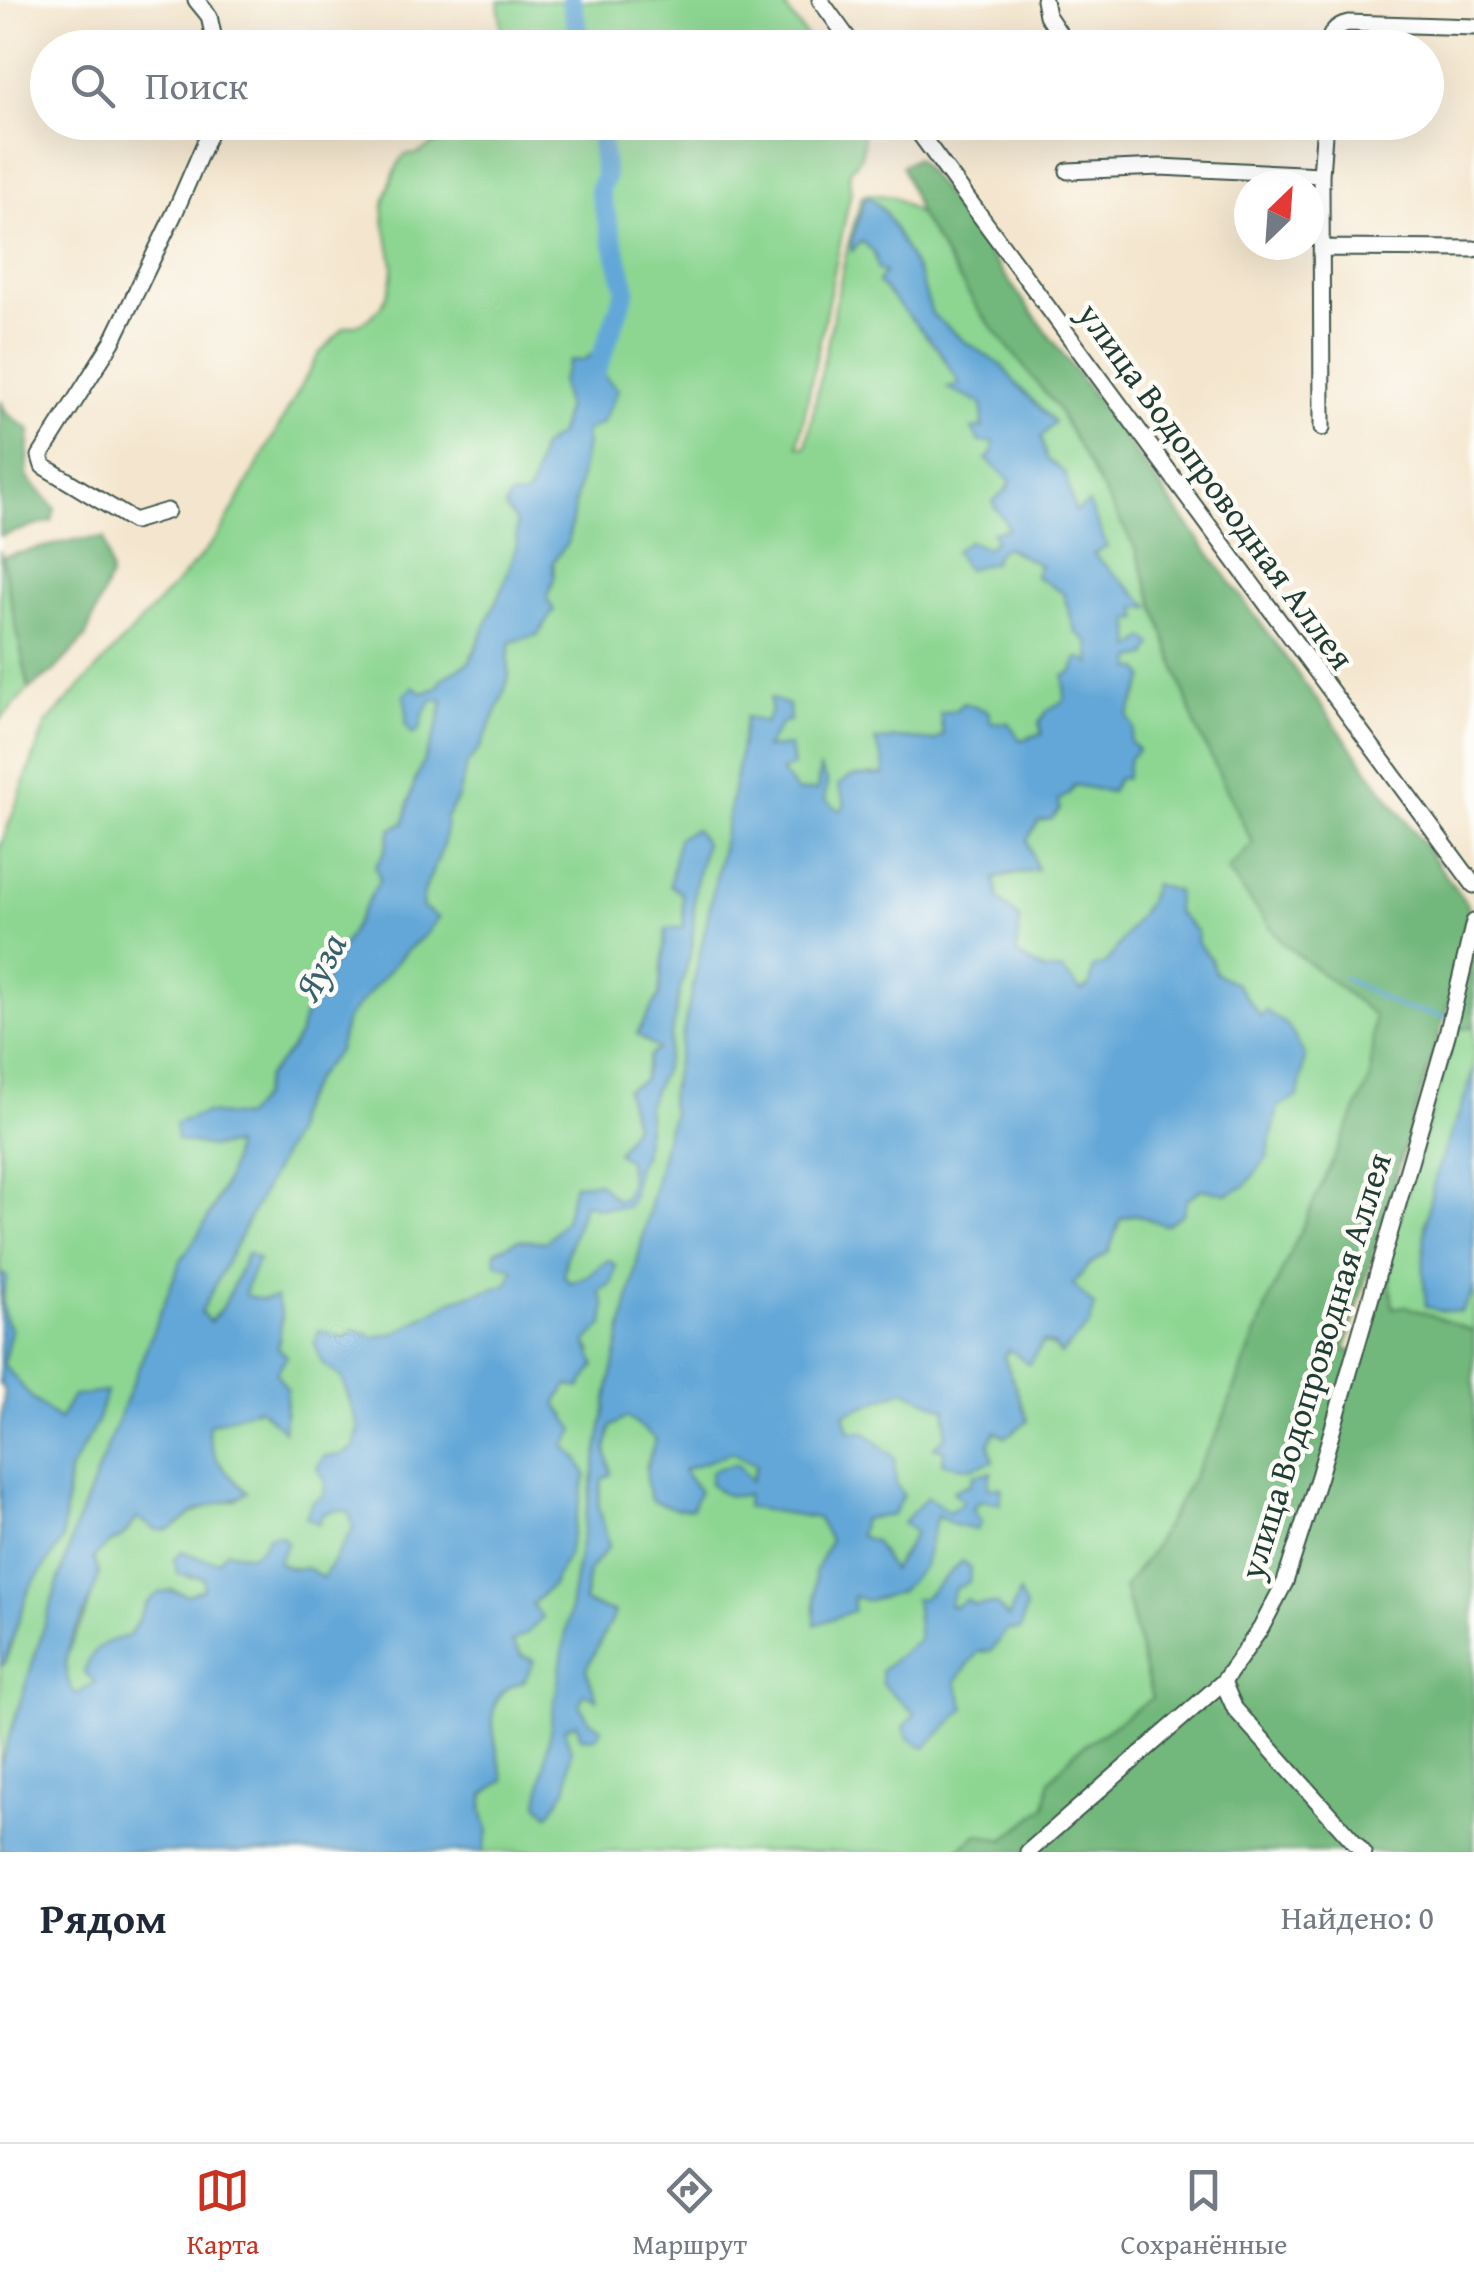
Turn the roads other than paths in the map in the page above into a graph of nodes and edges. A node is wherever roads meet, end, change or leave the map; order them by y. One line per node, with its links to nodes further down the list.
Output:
1 (196, 0): 5 (street)
2 (820, 0): 6 (street)
3 (1044, 0): 7 (street)
4 (1474, 27): 8 (street)
5 (212, 30)
6 (842, 30)
7 (1058, 30)
8 (1334, 30)
9 (206, 140): 19 (street)
10 (923, 140): 20 (street, улица Водопроводная Аллея)
11 (1325, 140): 12 (street)
12 (1322, 170)
13 (1234, 171): 14 (street)
14 (1068, 172)
15 (1324, 248): 16 (street)
16 (1474, 249)
17 (1323, 260): 18 (street)
18 (1322, 428)
19 (167, 511)
20 (1474, 885)
21 (1474, 922): 22 (street, улица Водопроводная Аллея)
22 (1223, 1682): 23 (street, улица Водопроводная Аллея); 24 (street)
23 (1028, 1852)
24 (1363, 1852)

